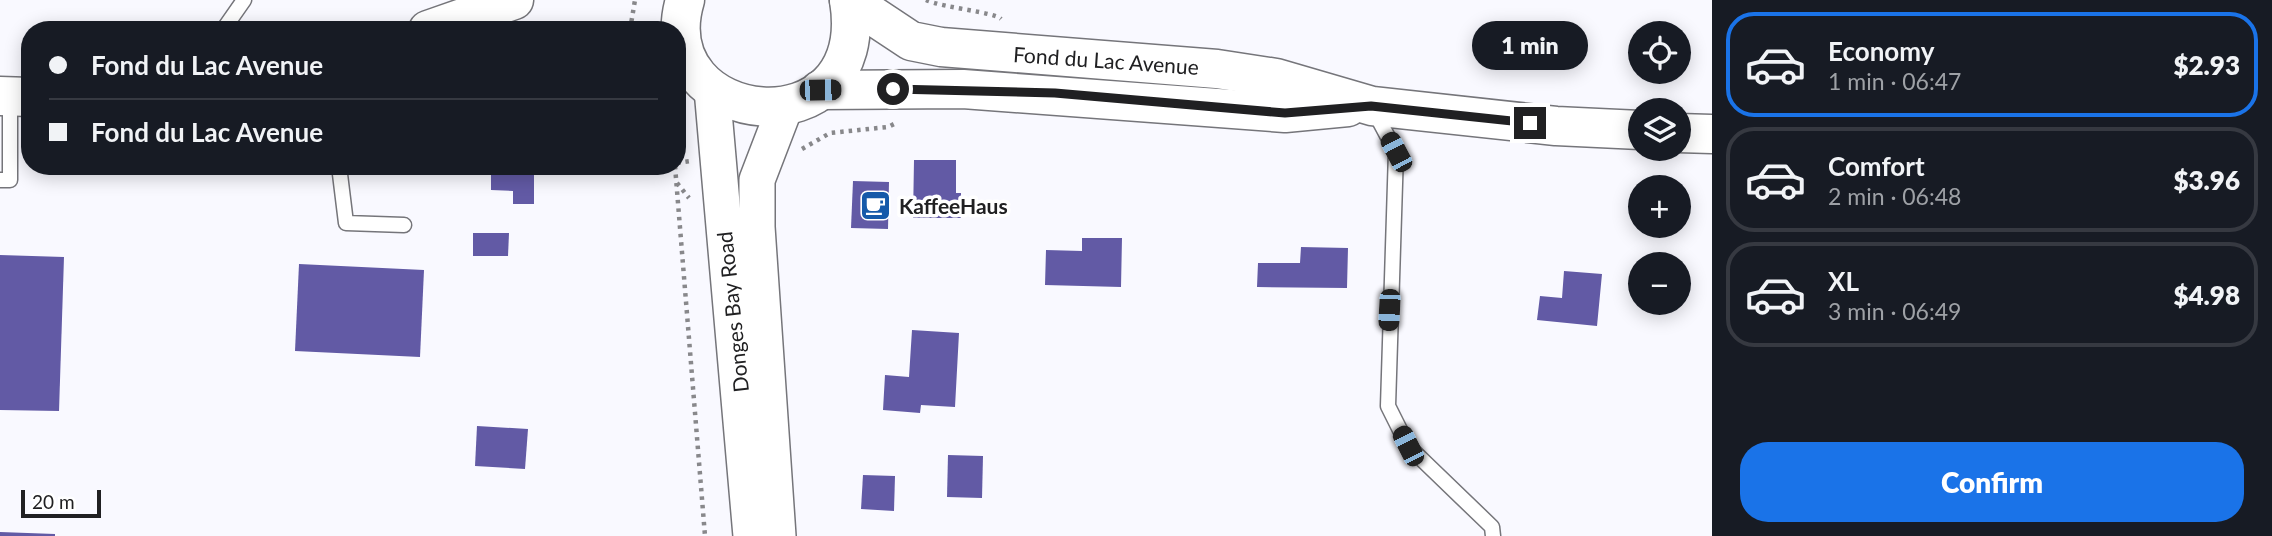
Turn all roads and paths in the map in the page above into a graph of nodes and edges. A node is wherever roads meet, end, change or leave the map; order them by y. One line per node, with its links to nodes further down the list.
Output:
1 (244, 0): 8 (lane)
2 (514, 0): 9 (main road)
3 (635, 0): 10 (path)
4 (685, 0): 11 (main road)
5 (849, 0): 14 (main road); 16 (main road, Fond du Lac Avenue)
6 (926, 0): 7 (path)
7 (995, 14)
8 (229, 21)
9 (454, 21)
10 (632, 21)
11 (682, 21)
12 (686, 43): 13 (main road)
13 (693, 68): 17 (main road); 28 (street, Donges Bay Road)
14 (820, 90): 16 (main road, Fond du Lac Avenue); 17 (main road)
15 (13, 96): 25 (lane)
16 (1371, 106): 19 (main road, Fond du Lac Avenue); 30 (lane)
17 (785, 107): 29 (street, Donges Bay Road)
18 (888, 127): 22 (path)
19 (1628, 129)
20 (1691, 133): 21 (main road)
21 (1712, 134)
22 (801, 150)
23 (340, 175): 26 (lane)
24 (676, 175): 27 (path)
25 (0, 180)
26 (404, 225)
27 (705, 536)
28 (751, 536)
29 (778, 536)
30 (1493, 536)

